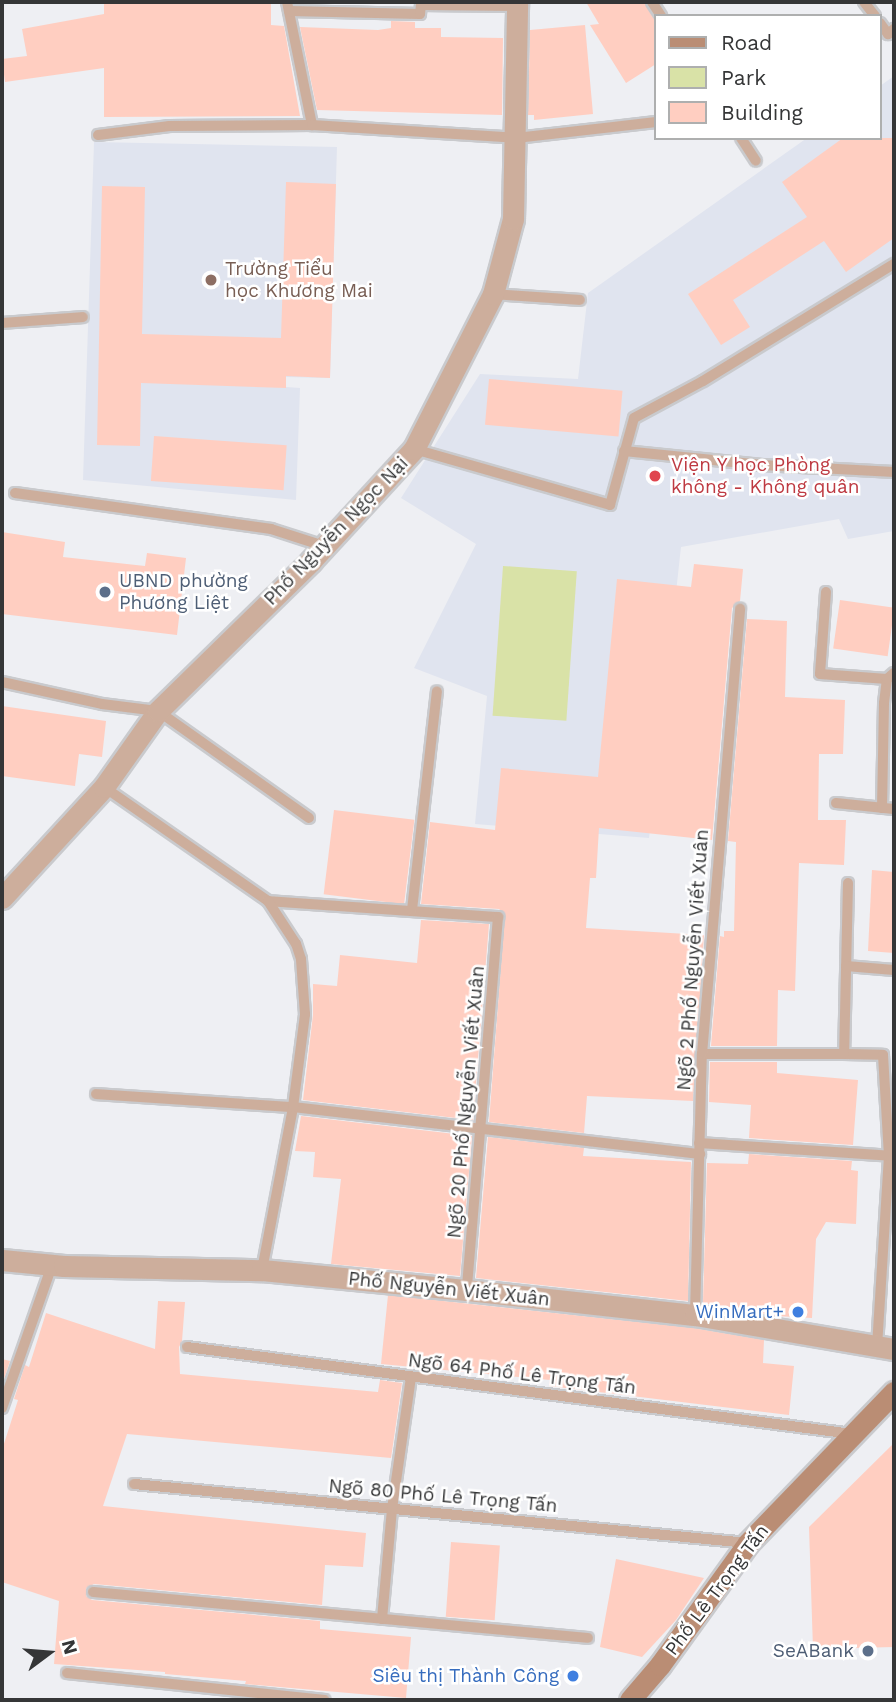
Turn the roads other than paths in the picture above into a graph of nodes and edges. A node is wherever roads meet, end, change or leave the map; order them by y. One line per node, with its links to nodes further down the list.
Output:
1 (517, 4): 2 (lane); 8 (street, Phố Nguyễn Ngọc Nại)
2 (288, 7): 6 (lane)
3 (882, 26): 4 (lane)
4 (894, 29)
5 (654, 122): 8 (lane)
6 (312, 125): 7 (lane); 8 (lane)
7 (98, 135)
8 (516, 138): 12 (street, Phố Nguyễn Ngọc Nại)
9 (742, 140): 10 (lane)
10 (756, 161)
11 (894, 264): 17 (lane)
12 (493, 293): 13 (lane); 16 (street, Phố Nguyễn Ngọc Nại)
13 (580, 300)
14 (83, 317): 15 (lane)
15 (2, 323)
16 (414, 449): 17 (lane); 20 (street, Phố Nguyễn Ngọc Nại)
17 (624, 451): 18 (lane)
18 (894, 472)
19 (15, 493): 20 (lane)
20 (324, 546): 26 (street, Phố Nguyễn Ngọc Nại)
21 (826, 592): 23 (lane)
22 (740, 609): 38 (lane, Ngõ 2 Phố Nguyễn Viết Xuân)
23 (891, 676): 29 (lane)
24 (2, 682): 26 (lane)
25 (437, 691): 35 (lane)
26 (158, 711): 27 (street, Phố Nguyễn Ngọc Nại); 31 (lane)
27 (104, 786): 33 (street, Phố Nguyễn Ngọc Nại); 34 (lane)
28 (836, 803): 29 (lane)
29 (882, 808): 30 (lane)
30 (894, 810)
31 (309, 818)
32 (848, 883): 36 (lane)
33 (2, 898)
34 (268, 901): 35 (lane); 42 (lane)
35 (412, 910): 43 (lane, Ngõ 20 Phố Nguyễn Viết Xuân)
36 (846, 966): 37 (lane); 39 (lane)
37 (894, 970)
38 (702, 1054): 39 (lane); 44 (lane, Ngõ 2 Phố Nguyễn Viết Xuân)
39 (844, 1054): 40 (lane)
40 (889, 1055): 45 (lane)
41 (96, 1094): 42 (lane)
42 (293, 1107): 43 (lane); 48 (lane)
43 (482, 1130): 44 (lane); 49 (lane, Ngõ 20 Phố Nguyễn Viết Xuân)
44 (699, 1148): 45 (lane); 50 (lane, Ngõ 2 Phố Nguyễn Viết Xuân)
45 (892, 1156): 52 (lane)
46 (2, 1260): 47 (street, Phố Nguyễn Viết Xuân)
47 (52, 1265): 48 (street, Phố Nguyễn Viết Xuân); 55 (lane)
48 (262, 1269): 49 (street, Phố Nguyễn Viết Xuân)
49 (467, 1290): 50 (street, Phố Nguyễn Viết Xuân)
50 (695, 1315): 52 (street, Phố Nguyễn Viết Xuân)
51 (187, 1347): 53 (lane, Ngõ 64 Phố Lê Trọng Tấn)
52 (886, 1347)
53 (411, 1377): 56 (lane, Ngõ 64 Phố Lê Trọng Tấn); 58 (lane)
54 (894, 1392): 56 (main road, Phố Lê Trọng Tấn)
55 (2, 1408)
56 (852, 1434): 59 (main road, Phố Lê Trọng Tấn)
57 (134, 1484): 58 (lane, Ngõ 80 Phố Lê Trọng Tấn)
58 (392, 1509): 59 (lane, Ngõ 80 Phố Lê Trọng Tấn); 61 (lane)
59 (748, 1543): 65 (main road, Phố Lê Trọng Tấn)
60 (93, 1592): 61 (lane)
61 (382, 1619): 62 (lane)
62 (589, 1638)
63 (67, 1673): 64 (lane)
64 (325, 1700)
65 (630, 1700)

